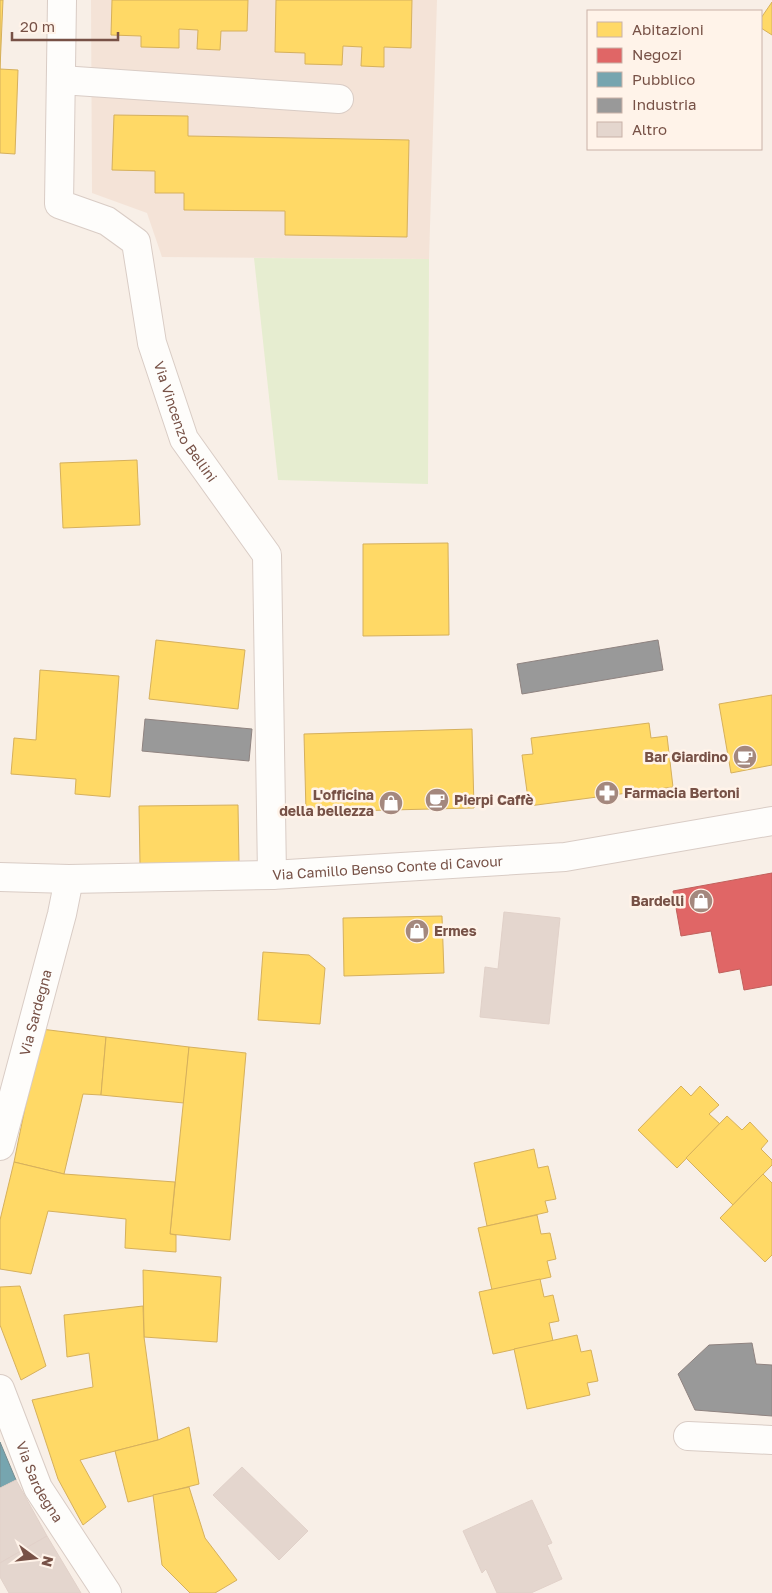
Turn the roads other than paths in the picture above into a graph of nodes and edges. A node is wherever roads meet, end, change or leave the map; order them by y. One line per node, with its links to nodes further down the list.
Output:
1 (62, 0): 2 (street, Via Vincenzo Bellini)
2 (61, 80): 3 (street); 5 (street, Via Vincenzo Bellini)
3 (339, 99)
4 (772, 821): 5 (street, Via Camillo Benso Conte di Cavour)
5 (272, 875): 7 (street, Via Camillo Benso Conte di Cavour)
6 (0, 877): 7 (street, Via Camillo Benso Conte di Cavour)
7 (69, 879): 8 (street, Via Sardegna)
8 (0, 1146)
9 (0, 1389): 12 (street, Via Sardegna)
10 (688, 1436): 11 (street)
11 (772, 1440)
12 (106, 1593)

